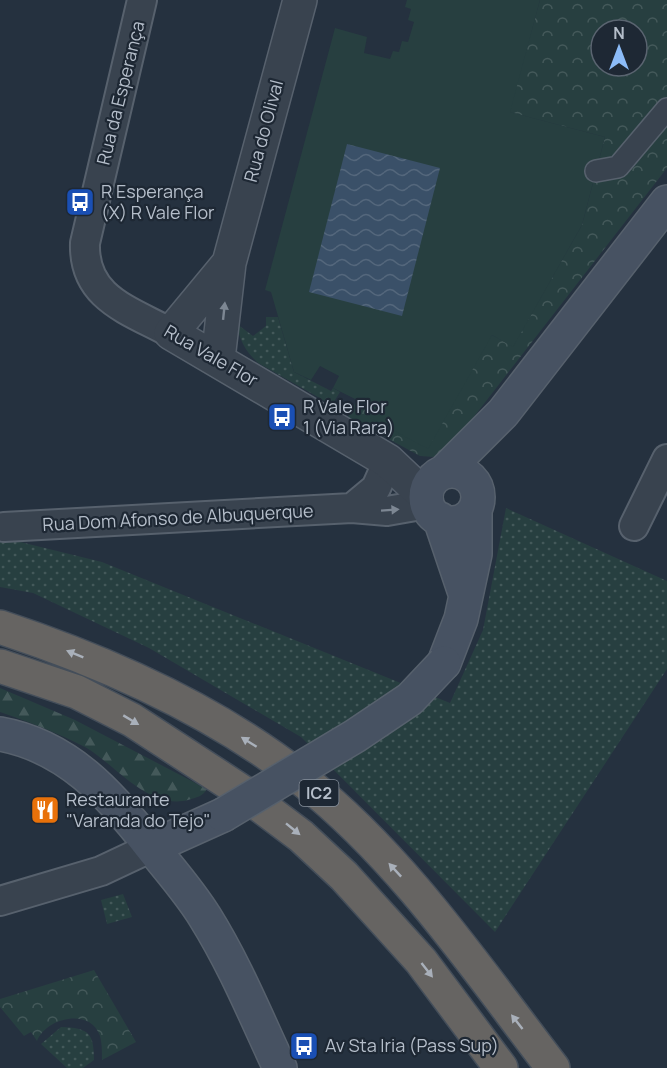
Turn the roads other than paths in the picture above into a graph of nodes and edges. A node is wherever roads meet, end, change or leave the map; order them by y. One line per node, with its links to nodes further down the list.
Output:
1 (142, 0): 7 (street, Rua da Esperança)
2 (300, 0): 6 (street, Rua do Olival)
3 (667, 109): 4 (street)
4 (596, 171)
5 (667, 202): 10 (main road)
6 (229, 263): 8 (street, Rua do Olival); 9 (street, Rua do Olival, one-way to 6)
7 (98, 288): 8 (street, Rua Vale Flor)
8 (171, 333): 9 (street, Rua Vale Flor)
9 (218, 359): 12 (street, Rua Vale Flor)
10 (503, 412): 13 (main road); 14 (main road)
11 (667, 459): 16 (street)
12 (388, 461): 13 (street, Rua Vale Flor); 15 (street)
13 (435, 494): 14 (main road); 14 (main road); 15 (street, Rua Dom Afonso de Albuquerque, one-way to 13); 18 (main road)
14 (476, 499): 18 (main road)
15 (352, 508): 17 (street, Rua Dom Afonso de Albuquerque)
16 (634, 526)
17 (4, 528)
18 (466, 596): 22 (main road, bridge)
19 (0, 627): 26 (highway, IC2, one-way to 19)
20 (0, 666): 25 (highway, IC2, one-way to 25)
21 (0, 734): 22 (main road)
22 (152, 847): 23 (street); 24 (main road)
23 (0, 901)
24 (280, 1068)
25 (501, 1068)
26 (553, 1068)

